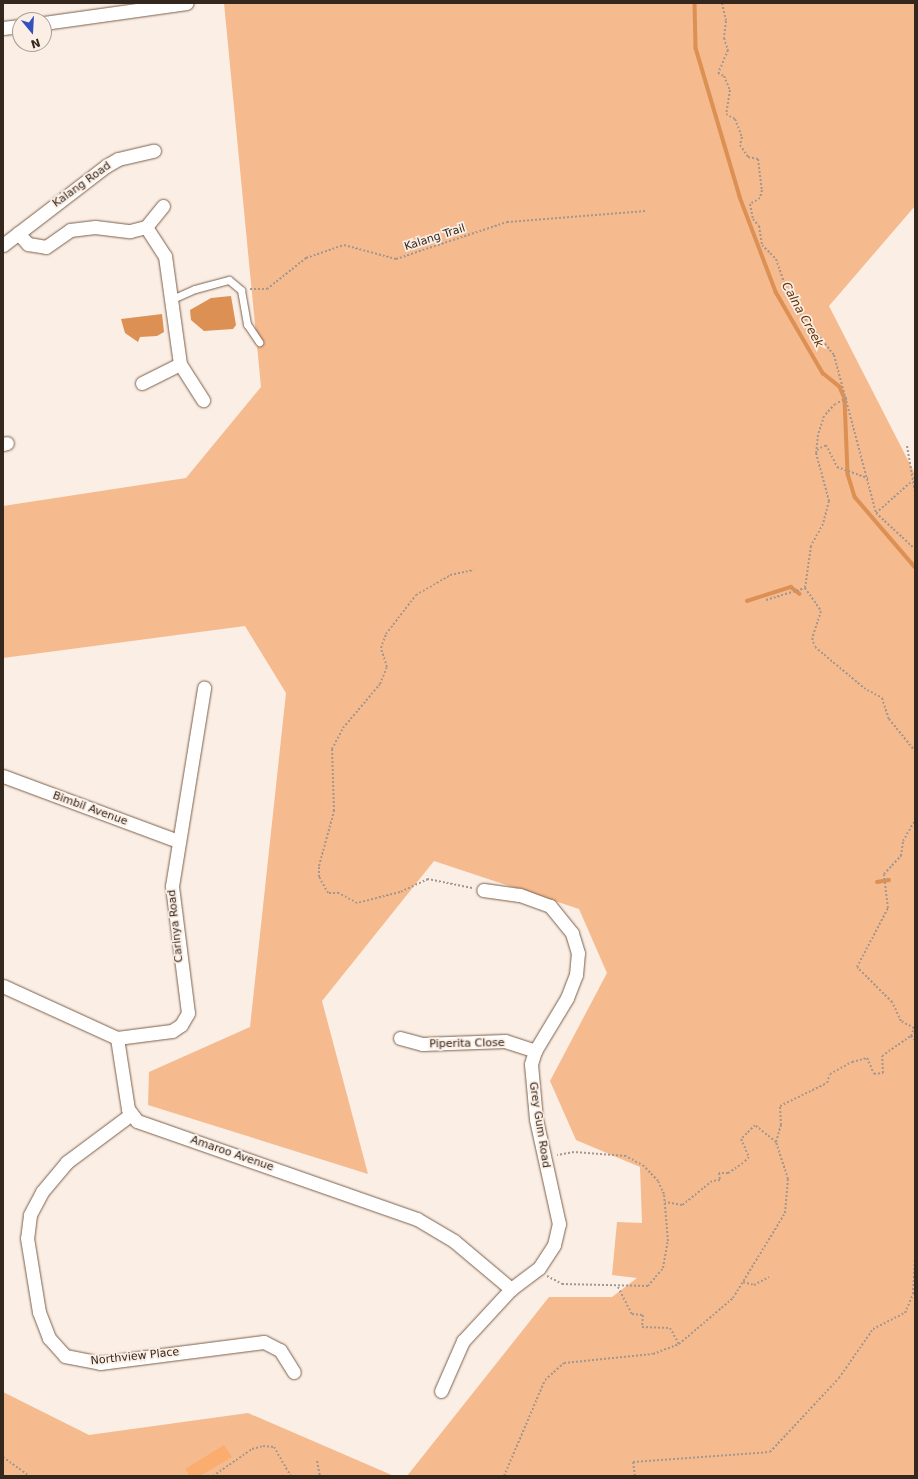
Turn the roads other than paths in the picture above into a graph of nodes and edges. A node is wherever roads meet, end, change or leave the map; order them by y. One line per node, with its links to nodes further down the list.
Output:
1 (187, 3): 2 (street)
2 (52, 21)
3 (154, 151): 6 (street, Kalang Road)
4 (163, 206): 5 (street)
5 (146, 227): 6 (street); 8 (street)
6 (18, 233): 7 (street, Kalang Road)
7 (3, 245)
8 (170, 301): 9 (lane); 10 (street)
9 (259, 342)
10 (180, 364): 11 (street); 12 (street)
11 (142, 383)
12 (203, 400)
13 (204, 688): 15 (street, Carinya Road)
14 (3, 776): 15 (street, Bimbil Avenue)
15 (178, 841): 18 (street, Carinya Road)
16 (483, 890): 20 (street, Grey Gum Road)
17 (3, 986): 18 (street)
18 (118, 1038): 21 (street)
19 (400, 1038): 20 (street, Piperita Close)
20 (535, 1050): 22 (street, Grey Gum Road)
21 (130, 1114): 22 (street, Amaroo Avenue); 23 (street, Northview Place)
22 (511, 1289): 24 (street, Grey Gum Road)
23 (294, 1372)
24 (441, 1391)

